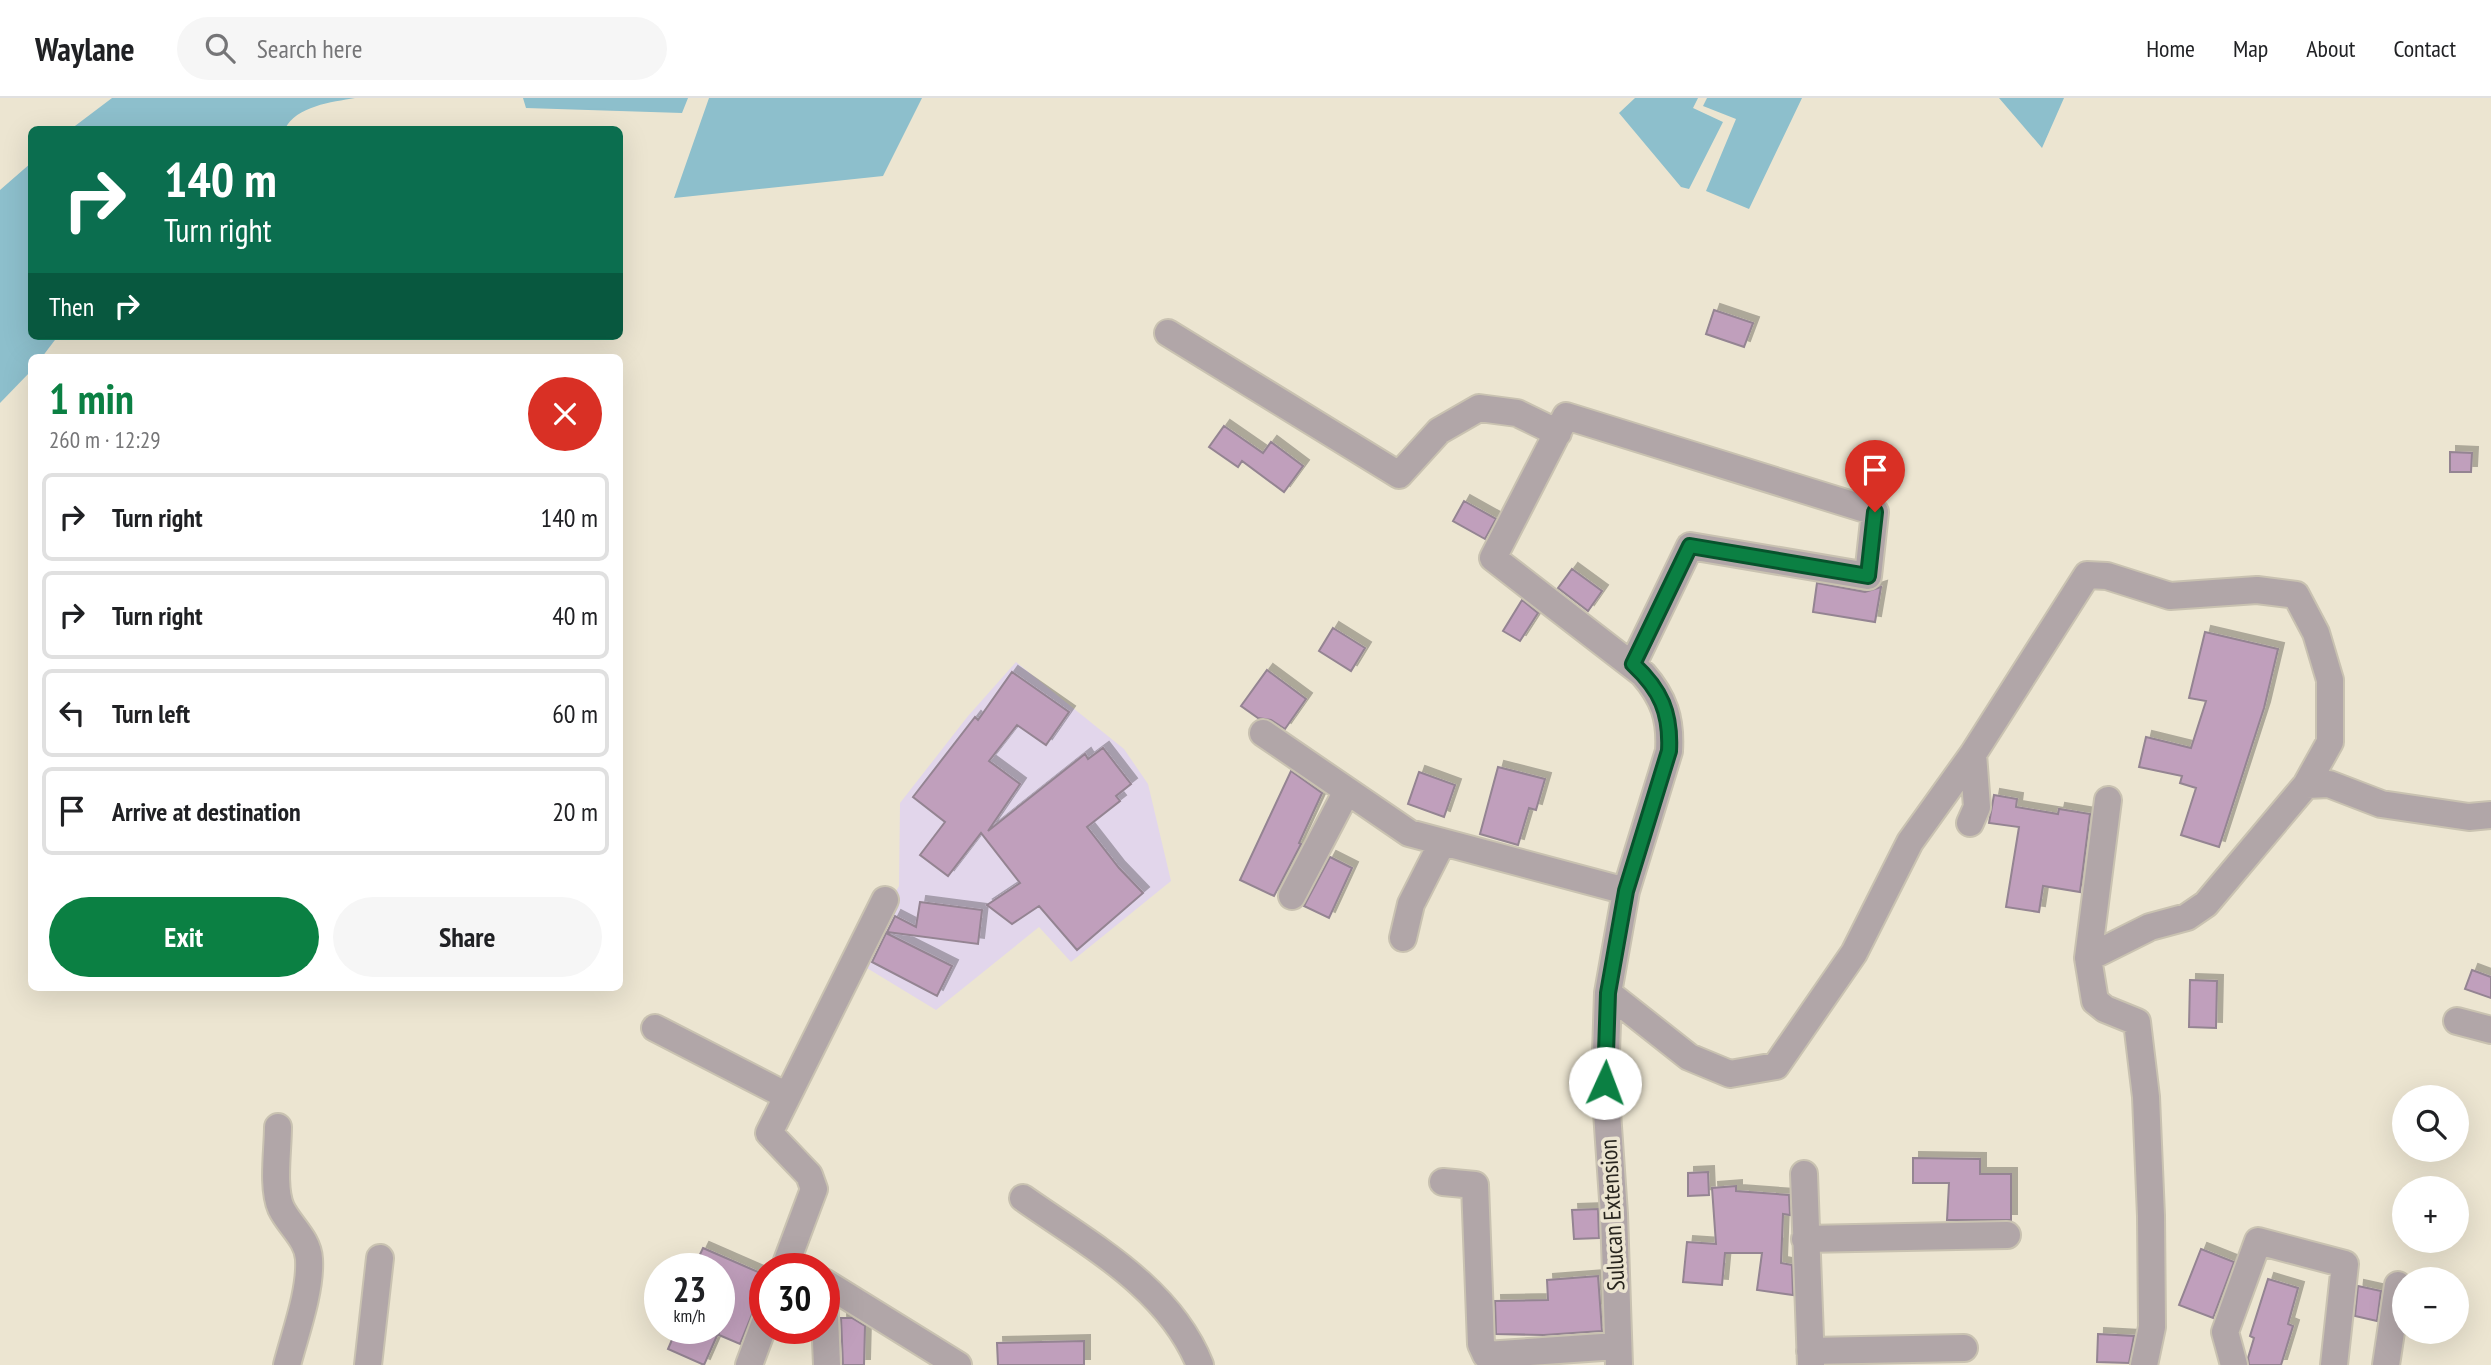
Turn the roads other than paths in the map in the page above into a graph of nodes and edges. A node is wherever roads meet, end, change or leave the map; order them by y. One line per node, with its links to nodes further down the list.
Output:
1 (1168, 333): 2 (street)
2 (1558, 433): 3 (street, Sulucan Extension); 3 (street)
3 (1633, 664): 12 (street, Sulucan Extension)
4 (1263, 733): 7 (street)
5 (1973, 754): 6 (street); 10 (street); 17 (street)
6 (2306, 785): 9 (street); 16 (street)
7 (1347, 791): 11 (street); 13 (street)
8 (2108, 800): 16 (street)
9 (2491, 815)
10 (1970, 823)
11 (1442, 843): 12 (street); 15 (street)
12 (1626, 891): 17 (street, Sulucan Extension)
13 (1292, 896)
14 (885, 900): 21 (street)
15 (1403, 938)
16 (2088, 958): 44 (street)
17 (1608, 993): 35 (street, Sulucan Extension)
18 (2457, 1021): 20 (street)
19 (655, 1028): 21 (street)
20 (2491, 1030)
21 (787, 1097): 28 (street)
22 (278, 1127): 38 (street)
23 (1804, 1174): 27 (street)
24 (1443, 1182): 37 (street)
25 (1023, 1198): 43 (street)
26 (2007, 1235): 27 (street)
27 (1805, 1238): 36 (street)
28 (795, 1253)
29 (380, 1258): 39 (street)
30 (840, 1292): 42 (street)
31 (2392, 1328): 47 (street)
32 (757, 1344): 40 (street)
33 (826, 1344): 41 (street)
34 (1964, 1348): 36 (street)
35 (1618, 1355): 37 (street)
36 (1811, 1358)
37 (1485, 1360)
38 (288, 1365)
39 (368, 1365)
40 (749, 1365)
41 (827, 1365)
42 (958, 1365)
43 (1200, 1365)
44 (2144, 1365)
45 (2234, 1365): 46 (street)
46 (2334, 1365)
47 (2386, 1365)

